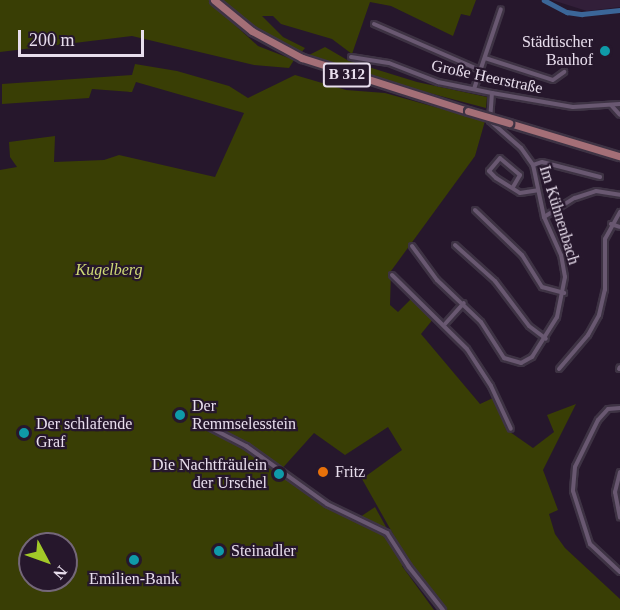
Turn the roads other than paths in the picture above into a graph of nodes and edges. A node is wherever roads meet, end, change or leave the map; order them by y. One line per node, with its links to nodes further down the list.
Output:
1 (214, 0): 13 (main road, B 312, bridge)
2 (501, 9): 5 (street)
3 (374, 24): 6 (street)
4 (351, 57): 8 (street, Große Heerstraße)
5 (485, 58): 6 (street); 7 (street)
6 (480, 70): 8 (street)
7 (564, 72)
8 (474, 89): 9 (street, Große Heerstraße)
9 (492, 93): 11 (street, Große Heerstraße); 14 (street, Im Kühnenbach)
10 (620, 104): 11 (street, Große Heerstraße)
11 (611, 105): 12 (street)
12 (620, 115)
13 (619, 156)
14 (533, 165): 15 (street); 17 (street, Im Kühnenbach)
15 (600, 177)
16 (513, 188): 16 (street); 17 (street)
17 (538, 190): 21 (street, Im Kühnenbach)
18 (620, 195): 21 (street)
19 (475, 210): 27 (street)
20 (620, 212): 22 (street)
21 (544, 217): 27 (street, Im Kühnenbach)
22 (611, 224): 23 (street); 31 (street)
23 (620, 227)
24 (455, 245): 30 (street)
25 (412, 246): 28 (street, Im Kühnenbach)
26 (392, 275): 29 (street)
27 (564, 293): 30 (street, Im Kühnenbach)
28 (464, 303): 29 (street); 30 (street, Im Kühnenbach)
29 (444, 324): 32 (street)
30 (546, 339)
31 (559, 369)
32 (494, 393): 33 (street); 36 (street)
33 (489, 396)
34 (620, 408): 39 (street)
35 (209, 427): 40 (street)
36 (511, 429)
37 (620, 472): 38 (street)
38 (620, 518)
39 (620, 572)
40 (443, 610)

